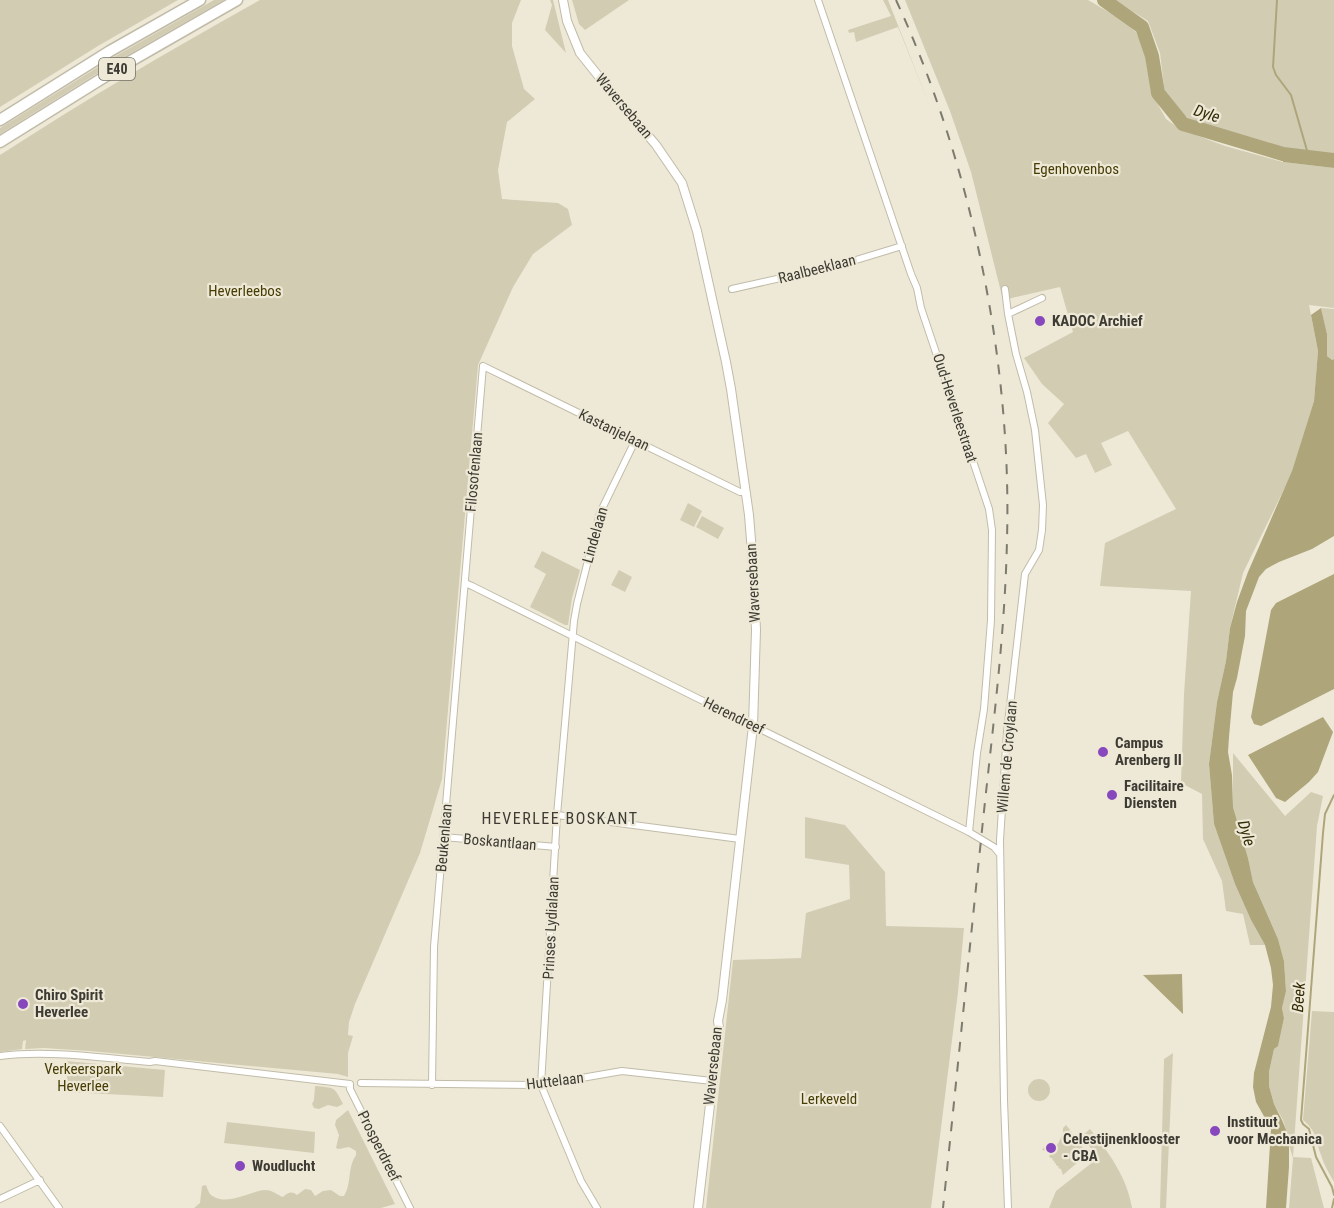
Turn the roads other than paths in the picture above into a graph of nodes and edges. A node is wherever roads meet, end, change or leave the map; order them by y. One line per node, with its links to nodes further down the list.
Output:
1 (201, 0): 5 (highway, E40)
2 (237, 0): 6 (highway, E40)
3 (563, 0): 14 (street, Waversebaan)
4 (818, 0): 7 (street, Oud-Heverleestraat)
5 (0, 120)
6 (0, 142)
7 (902, 246): 8 (street, Raalbeeklaan); 20 (street, Oud-Heverleestraat)
8 (732, 289)
9 (1005, 289): 11 (street, Willem de Croylaan)
10 (1042, 298): 11 (street)
11 (1008, 314): 24 (street, Willem de Croylaan)
12 (483, 366): 13 (street, Kastanjelaan); 15 (street, Filosofenlaan)
13 (636, 441): 14 (street, Kastanjelaan); 17 (street, Lindelaan)
14 (746, 492): 18 (street, Waversebaan)
15 (465, 581): 16 (street, Filosofenlaan); 17 (street, Herendreef)
16 (464, 592): 21 (street, Beukenlaan)
17 (573, 636): 18 (street, Herendreef); 19 (street, Prinses Lydialaan)
18 (753, 726): 20 (street, Herendreef); 22 (street, Waversebaan)
19 (557, 815): 22 (street); 23 (street, Prinses Lydialaan)
20 (969, 832): 24 (street, Herendreef)
21 (444, 837): 23 (street, Boskantlaan); 28 (street, Beukenlaan)
22 (740, 839): 26 (street, Waversebaan)
23 (555, 847): 29 (street, Prinses Lydialaan)
24 (1000, 854): 37 (street, Willem de Croylaan)
25 (0, 1056): 34 (street, Prosperdreef)
26 (712, 1081): 29 (street, Huttelaan); 36 (street, Waversebaan)
27 (360, 1083): 28 (street, Huttelaan)
28 (432, 1085): 29 (street, Huttelaan)
29 (541, 1085): 35 (street, Prinses Lydialaan)
30 (0, 1126): 31 (street)
31 (40, 1180): 32 (street); 33 (street)
32 (0, 1199)
33 (59, 1208)
34 (410, 1208)
35 (597, 1208)
36 (698, 1208)
37 (1008, 1208)

